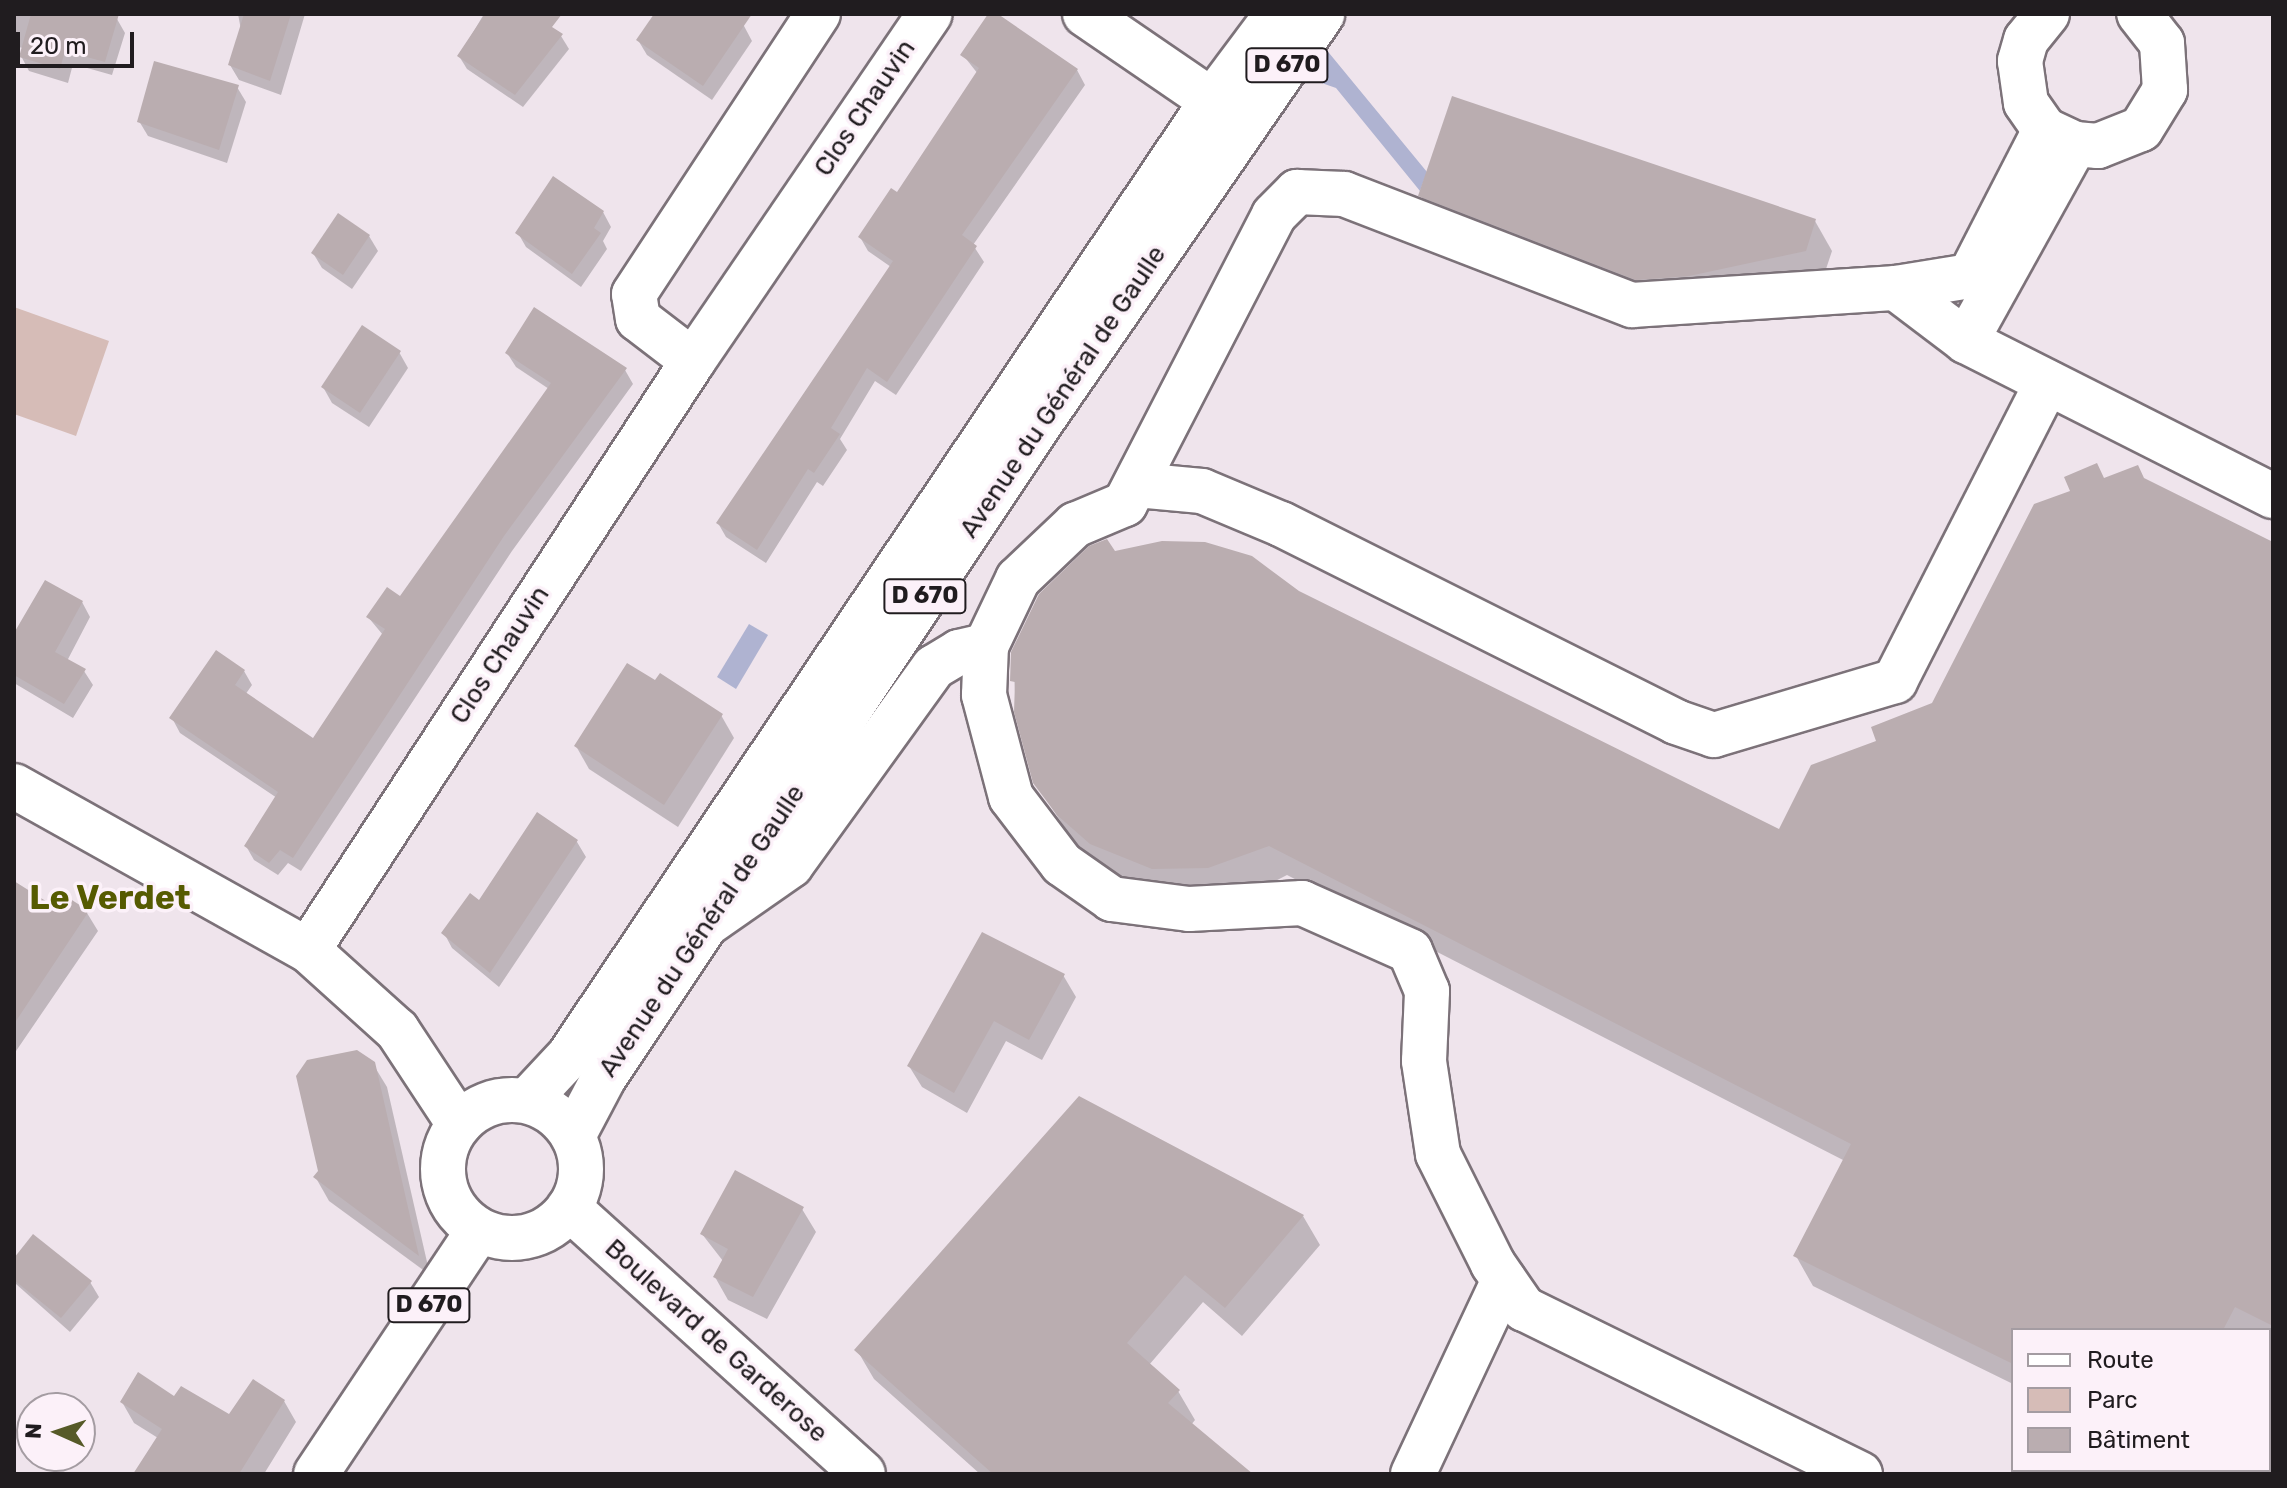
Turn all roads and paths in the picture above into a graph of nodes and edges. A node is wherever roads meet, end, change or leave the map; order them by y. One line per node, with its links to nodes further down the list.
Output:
1 (818, 14): 13 (main road)
2 (930, 14): 13 (main road, Clos Chauvin)
3 (1085, 14): 8 (main road)
4 (1277, 14): 8 (main road, Avenue du Général de Gaulle / D 670)
5 (1322, 14): 19 (main road, Avenue du Général de Gaulle / D 670)
6 (2047, 14): 9 (main road)
7 (2139, 14): 9 (main road)
8 (1212, 101): 21 (main road, Avenue du Général de Gaulle / D 670)
9 (2060, 137): 10 (main road)
10 (2005, 244): 11 (main road); 12 (main road)
11 (1896, 288): 12 (main road); 15 (main road)
12 (1966, 341): 14 (main road)
13 (693, 361): 20 (main road, Clos Chauvin)
14 (2047, 383): 15 (main road); 16 (main road)
15 (1137, 485): 17 (main road)
16 (2273, 496)
17 (986, 646): 19 (main road); 26 (main road)
18 (14, 786): 20 (main road)
19 (708, 923): 23 (main road, Avenue du Général de Gaulle / D 670)
20 (308, 950): 22 (main road)
21 (527, 1101): 22 (main road); 23 (main road)
22 (459, 1124): 25 (main road)
23 (573, 1136): 24 (main road)
24 (569, 1208): 25 (main road); 28 (main road, Boulevard de Garderose)
25 (479, 1230): 27 (main road, D 670)
26 (1504, 1280): 29 (main road); 30 (main road)
27 (316, 1474)
28 (863, 1474)
29 (1413, 1474)
30 (1860, 1474)

